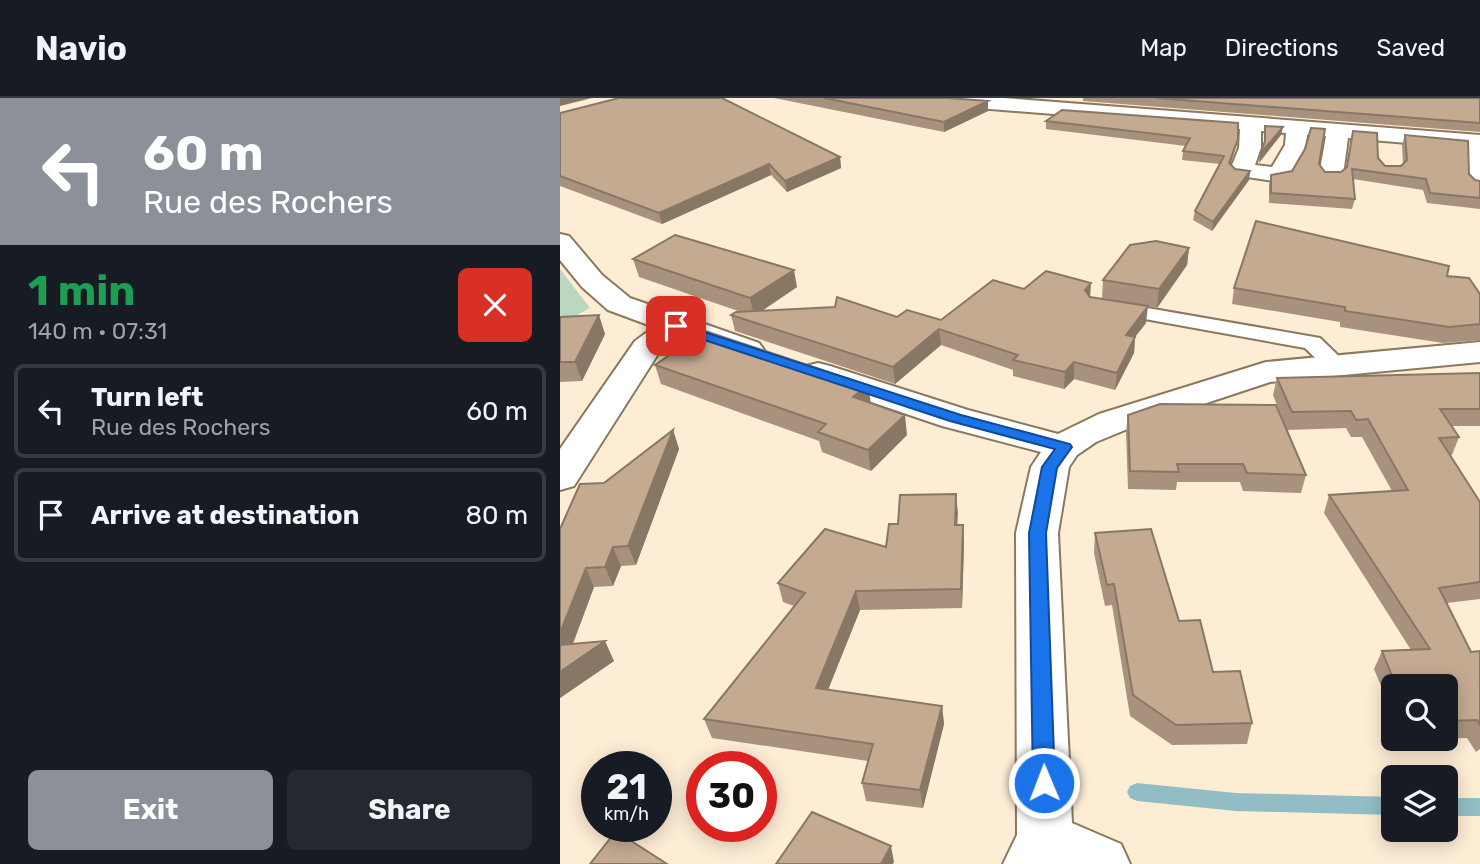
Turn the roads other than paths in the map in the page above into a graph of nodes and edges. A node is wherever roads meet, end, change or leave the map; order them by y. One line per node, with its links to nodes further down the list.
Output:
1 (928, 98): 2 (street)
2 (1251, 124): 3 (street); 3 (street)
3 (1297, 128): 4 (street)
4 (1338, 131): 5 (street); 6 (street)
5 (1479, 142): 7 (street)
6 (1331, 175)
7 (1480, 183)
8 (560, 242): 10 (street)
9 (1097, 306): 12 (lane)
10 (676, 326): 13 (street); 14 (street)
11 (1480, 352): 12 (street)
12 (1337, 365): 13 (street)
13 (1064, 447): 15 (street)
14 (560, 477)
15 (1039, 851): 16 (street)
16 (1101, 864)

